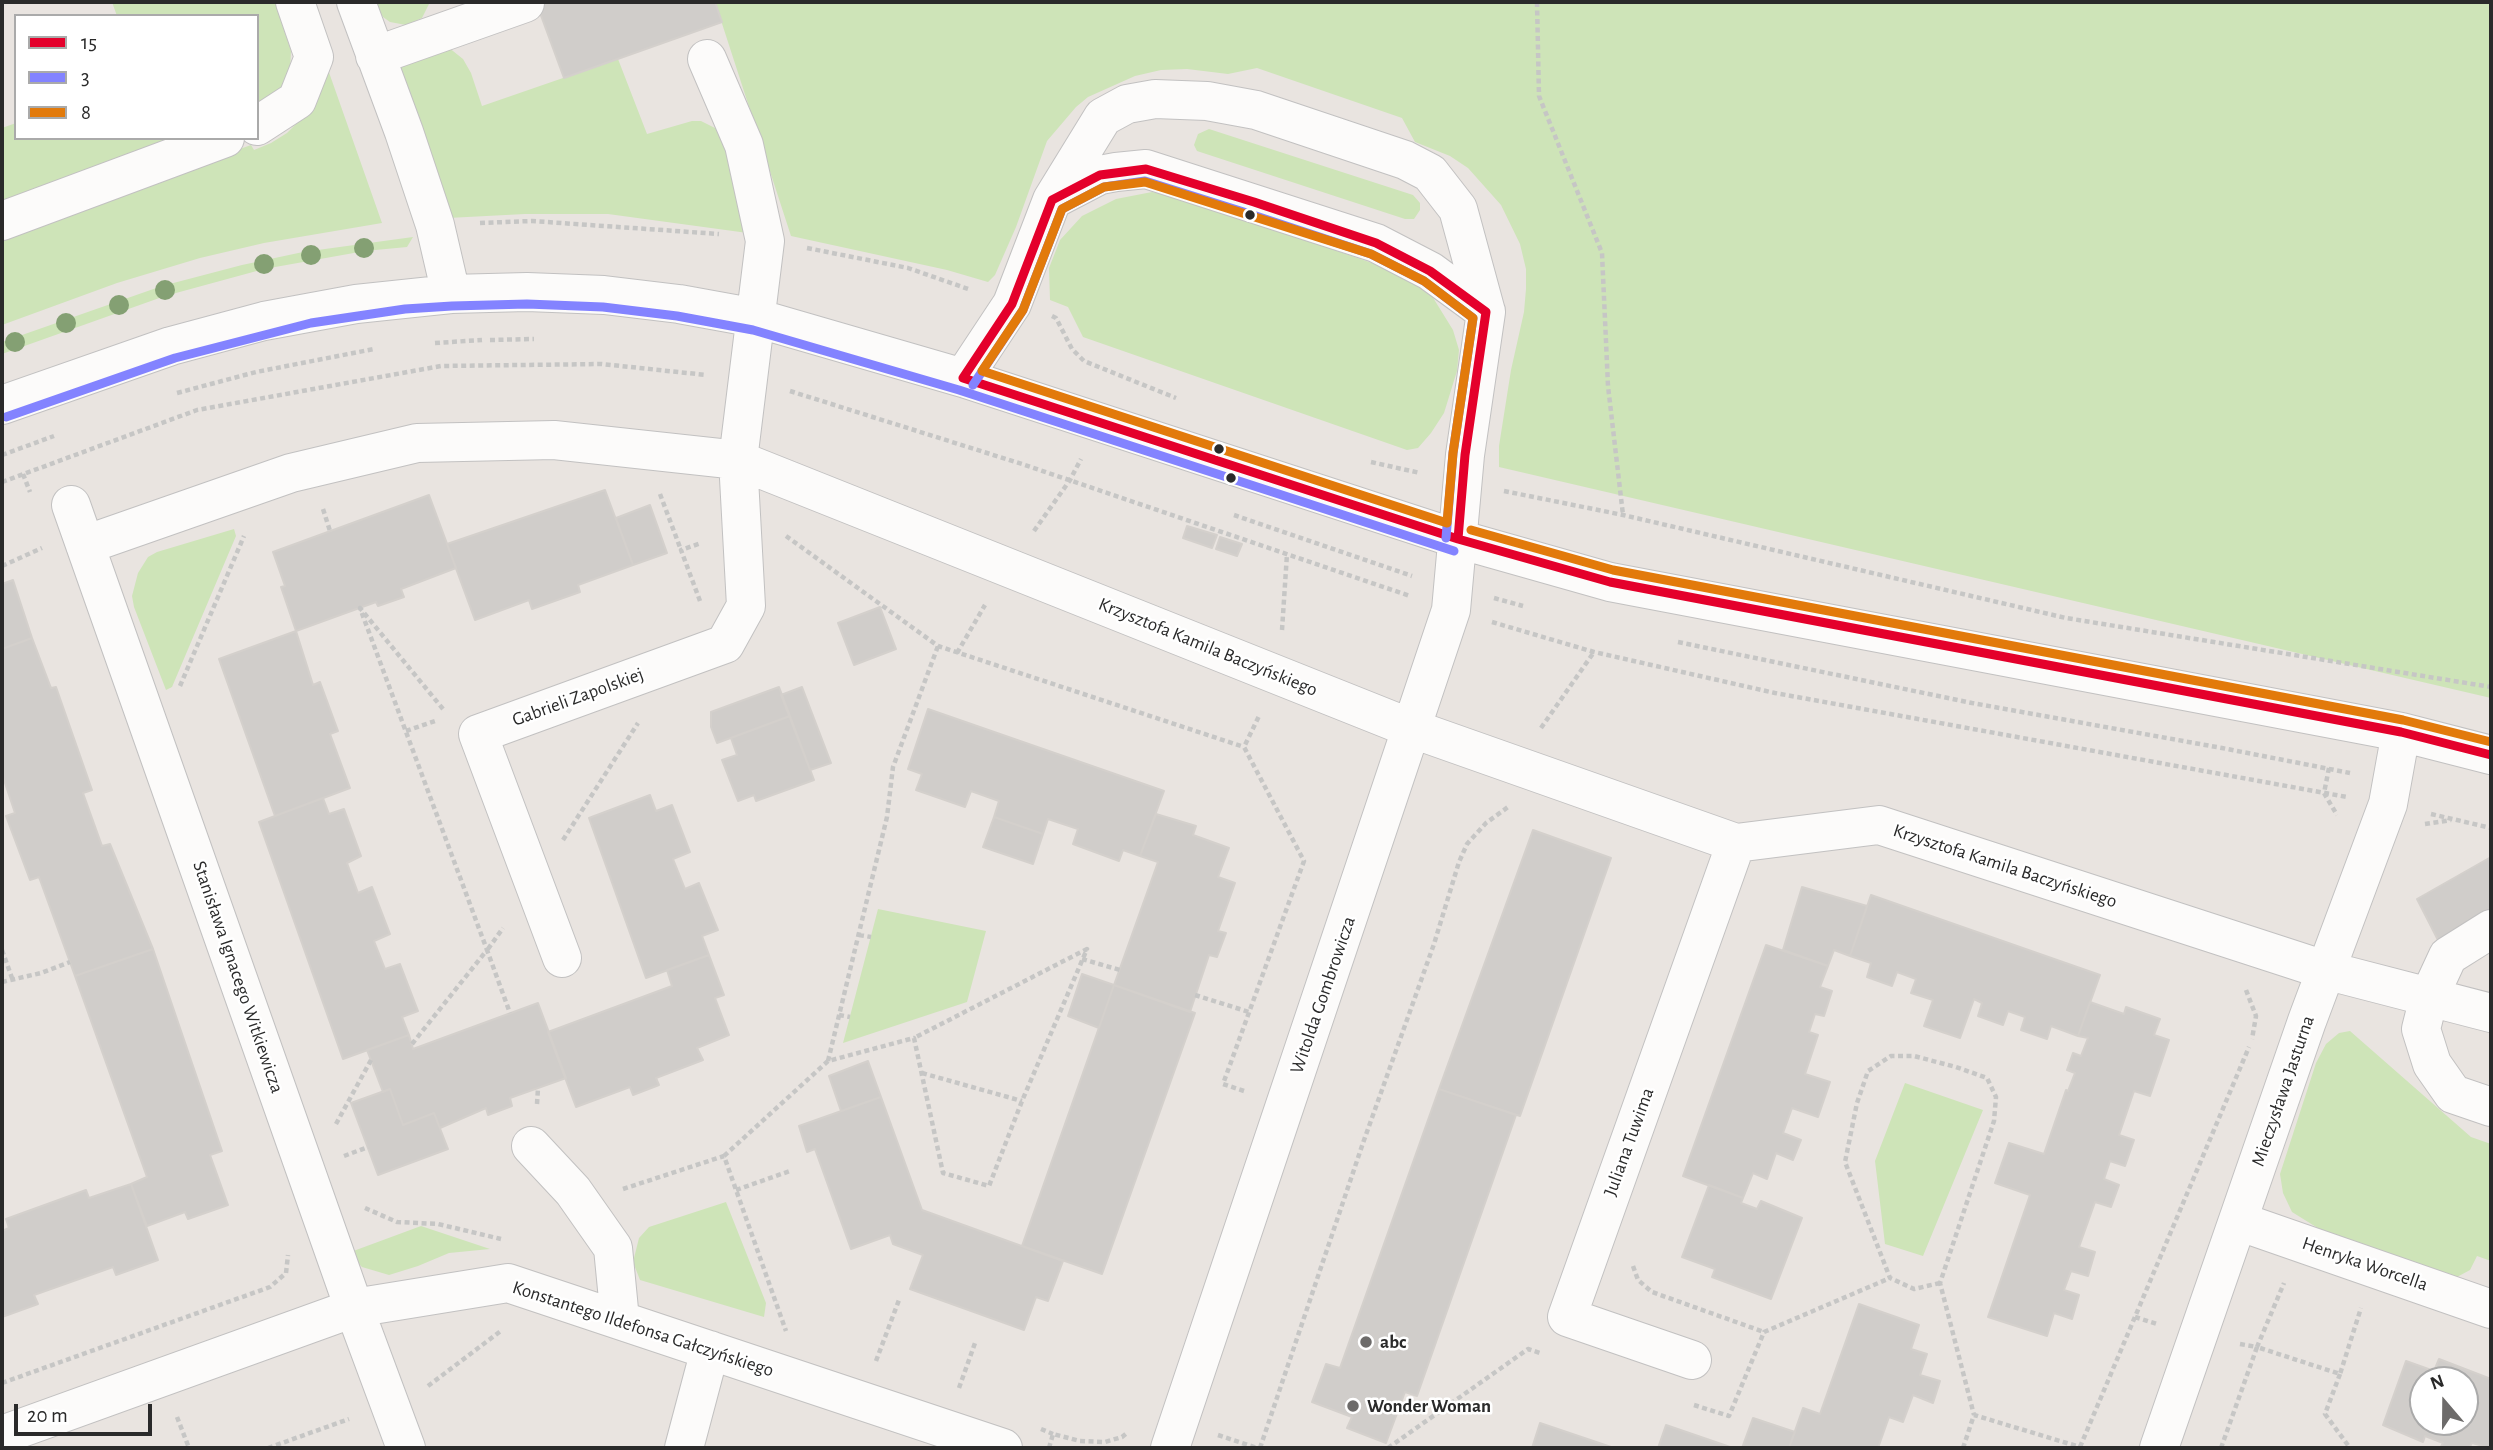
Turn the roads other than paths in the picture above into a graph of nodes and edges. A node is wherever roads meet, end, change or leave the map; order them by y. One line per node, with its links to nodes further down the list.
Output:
1 (295, 2): 6 (street)
2 (356, 2): 4 (street)
3 (525, 3): 4 (street)
4 (375, 56): 10 (street)
5 (707, 59): 12 (street)
6 (259, 125)
7 (220, 140): 9 (street)
8 (1052, 200): 11 (street); 11 (street); 13 (street)
9 (2, 220)
10 (451, 293): 12 (street); 14 (street)
11 (1486, 312): 17 (street, Witolda Gombrowicza)
12 (756, 318): 13 (street); 15 (street)
13 (963, 378): 17 (street)
14 (2, 405)
15 (738, 460): 18 (street, Krzysztofa Kamila Baczyńskiego); 19 (street, Krzysztofa Kamila Baczyńskiego); 24 (street, Gabrieli Zapolskiej)
16 (71, 505): 18 (street, Stanisława Ignacego Witkiewicza)
17 (1458, 539): 19 (street, Witolda Gombrowicza); 20 (street)
18 (85, 545): 31 (street, Stanisława Ignacego Witkiewicza)
19 (1413, 729): 22 (street, Krzysztofa Kamila Baczyńskiego); 40 (street, Witolda Gombrowicza)
20 (2401, 732): 21 (street); 25 (street, Mieczysława Jasturna)
21 (2491, 755)
22 (1736, 843): 25 (street, Krzysztofa Kamila Baczyńskiego); 35 (street, Juliana Tuwima)
23 (2491, 929): 26 (street)
24 (562, 958)
25 (2325, 970): 26 (street, Krzysztofa Kamila Baczyńskiego); 30 (street, Mieczysława Jasturna)
26 (2429, 997): 27 (street, Krzysztofa Kamila Baczyńskiego); 28 (street)
27 (2491, 1013)
28 (2491, 1107)
29 (531, 1146): 33 (street)
30 (2238, 1220): 32 (street, Henryka Worcella); 41 (street, Mieczysława Jasturna)
31 (354, 1308): 33 (street, Konstantego Ildefonsa Gałczyńskiego); 36 (street, Konstantego Ildefonsa Gałczyńskiego); 37 (street, Stanisława Ignacego Witkiewicza)
32 (2491, 1309)
33 (620, 1320): 34 (street, Konstantego Ildefonsa Gałczyńskiego)
34 (710, 1350): 38 (street); 39 (street, Konstantego Ildefonsa Gałczyńskiego)
35 (1692, 1360)
36 (2, 1435)
37 (406, 1448)
38 (684, 1448)
39 (1003, 1448)
40 (1170, 1448)
41 (2159, 1448)

